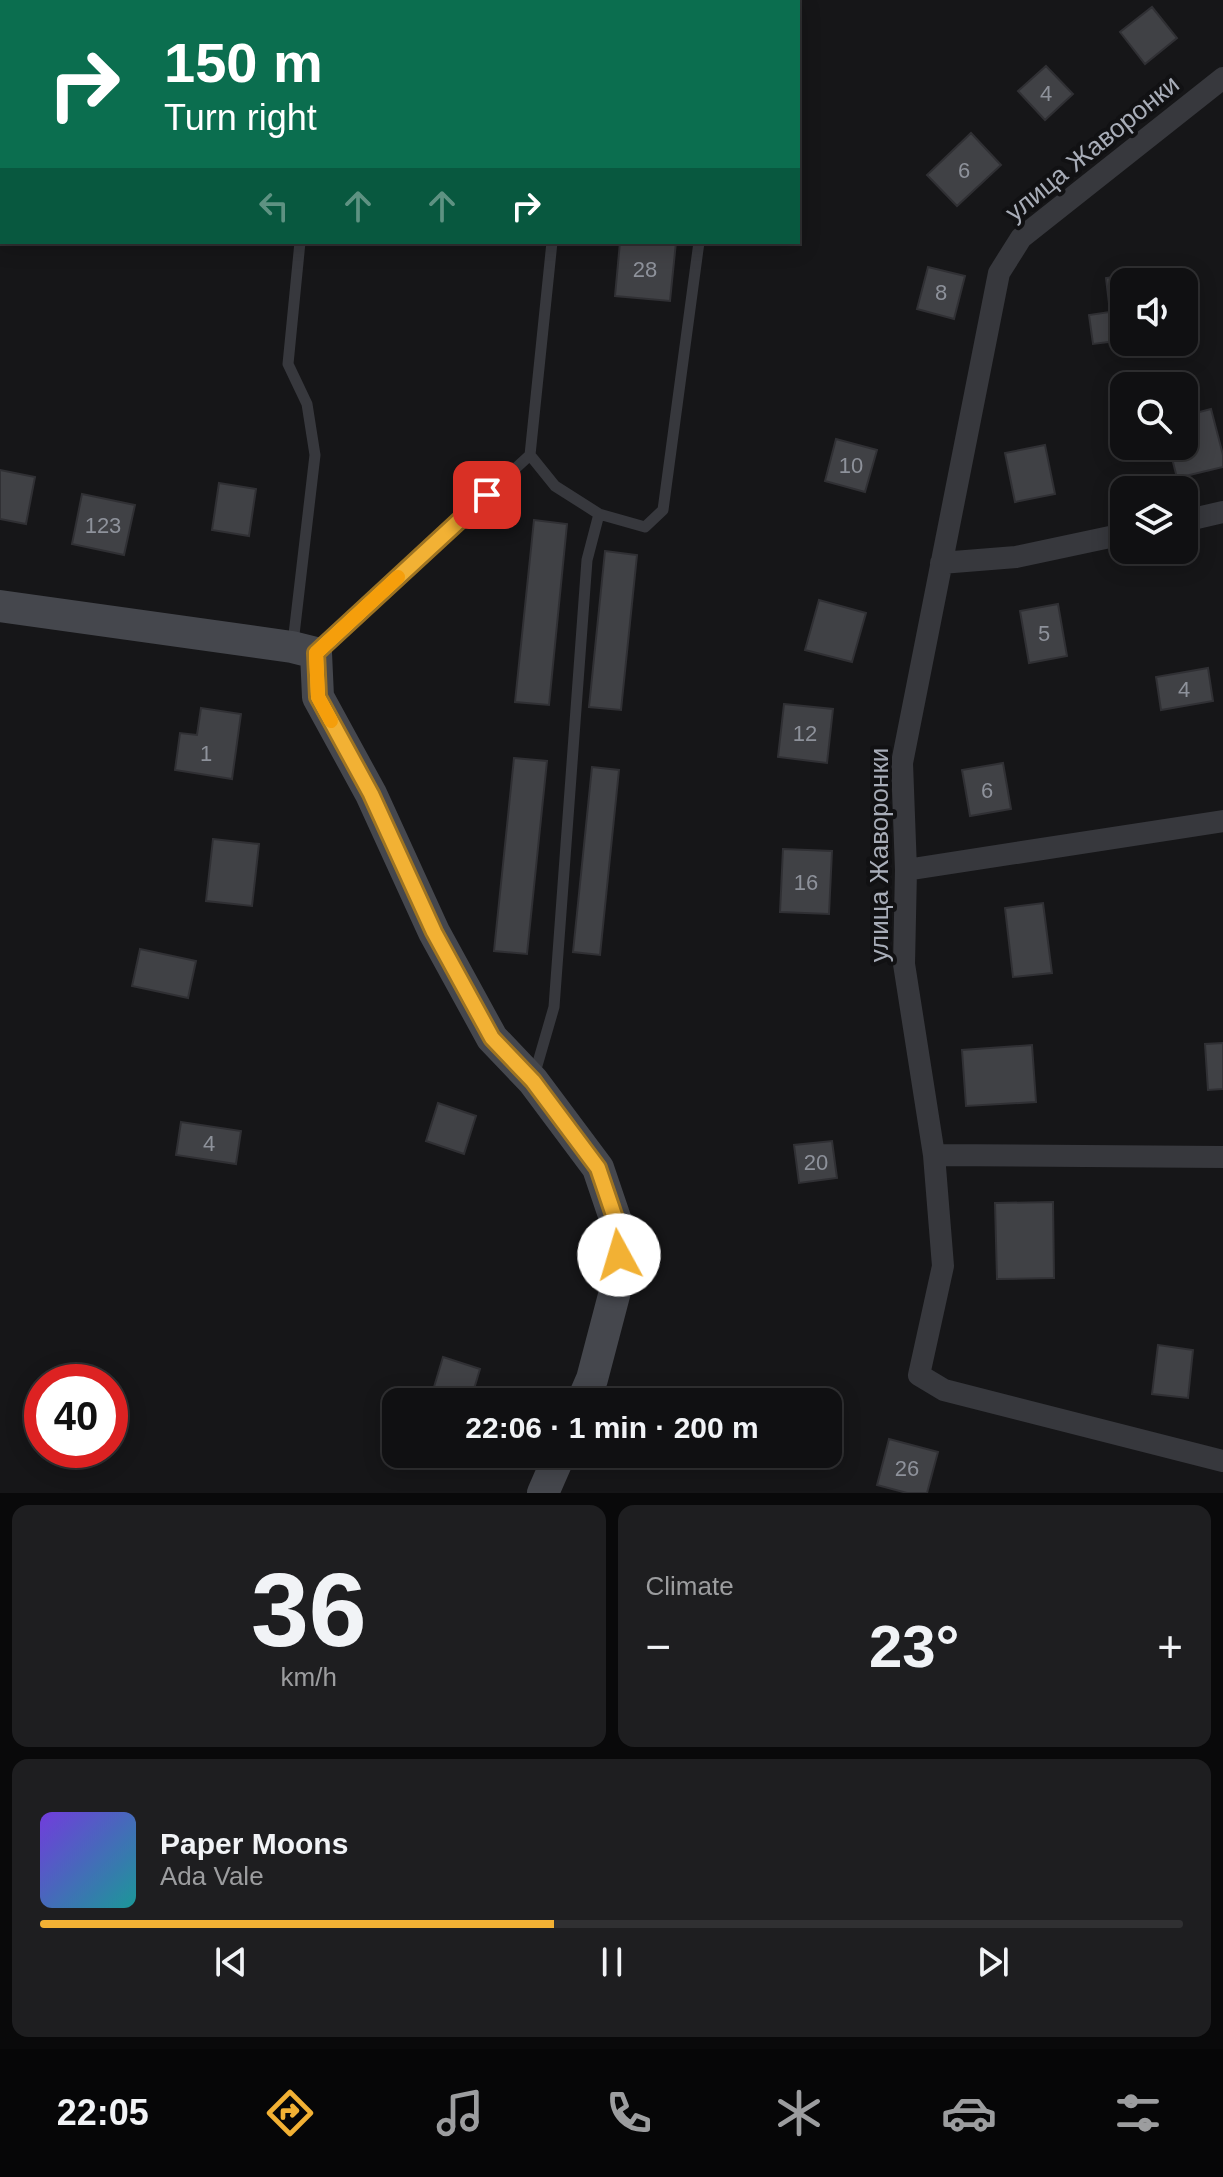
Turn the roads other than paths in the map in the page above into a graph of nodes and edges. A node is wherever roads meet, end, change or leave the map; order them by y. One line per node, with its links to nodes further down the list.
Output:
1 (1223, 78): 10 (street, улица Жаворонки)
2 (300, 244): 12 (lane)
3 (552, 244): 5 (lane)
4 (699, 244): 7 (lane)
5 (530, 455): 7 (lane); 12 (lane)
6 (1223, 512): 8 (street)
7 (599, 514): 15 (lane)
8 (1198, 518)
9 (1110, 537): 10 (street)
10 (941, 563): 14 (street, улица Жаворонки)
11 (0, 606): 12 (street)
12 (304, 650): 15 (street)
13 (1223, 821): 14 (street)
14 (906, 870): 16 (street, улица Жаворонки)
15 (533, 1081): 18 (street)
16 (934, 1155): 17 (street); 19 (street, улица Жаворонки)
17 (1223, 1157)
18 (588, 1388)
19 (1223, 1461)
20 (554, 1468): 21 (street)
21 (543, 1493)

